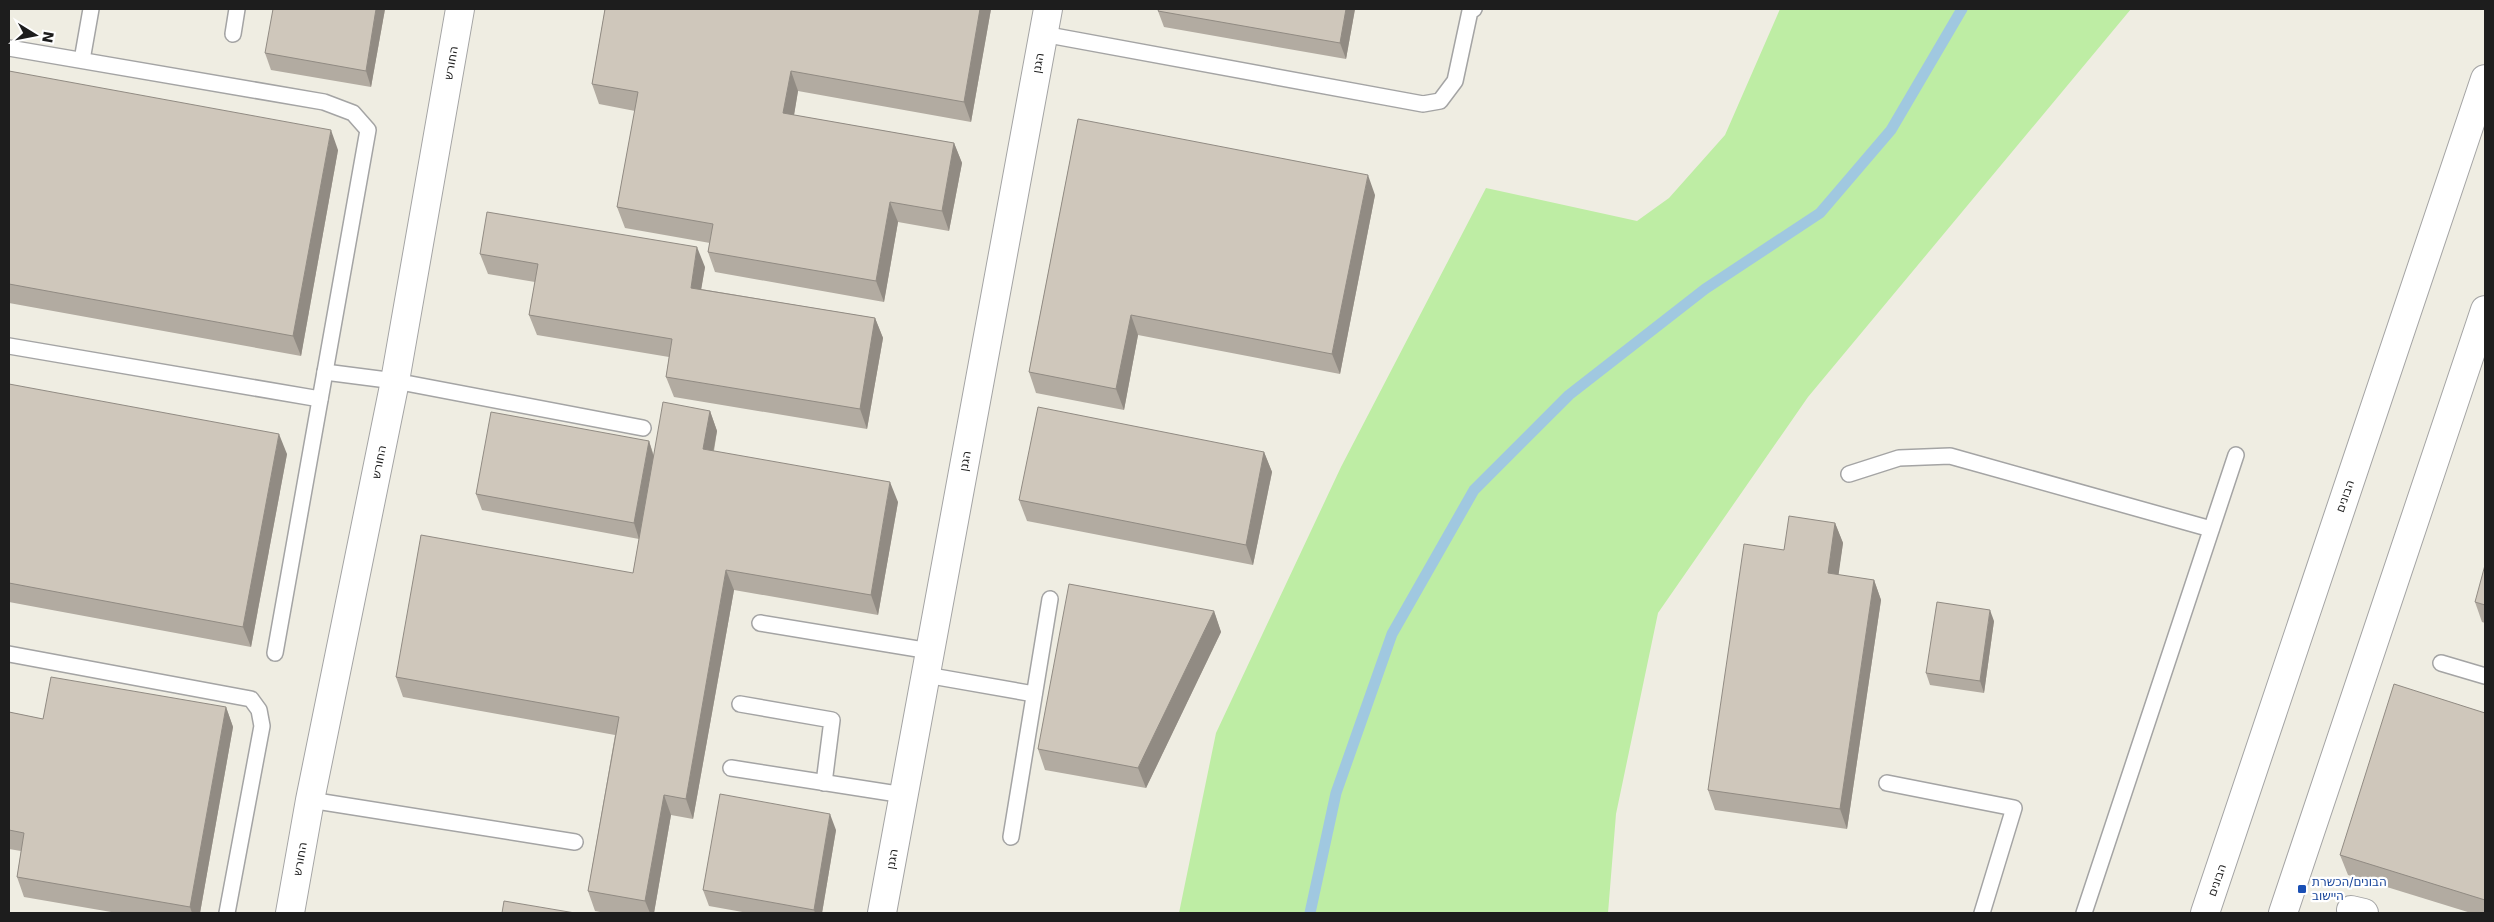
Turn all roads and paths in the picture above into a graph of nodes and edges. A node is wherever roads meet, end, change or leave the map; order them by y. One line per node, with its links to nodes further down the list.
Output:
1 (91, 9): 8 (lane)
2 (237, 9): 6 (lane)
3 (460, 9): 13 (street, החורש)
4 (1474, 9): 5 (lane)
5 (1046, 21): 23 (street, הגנן)
6 (233, 34)
7 (9, 48): 8 (lane)
8 (82, 60): 12 (lane)
9 (2485, 79): 35 (street, הבונים)
10 (2485, 310): 41 (street)
11 (9, 346): 14 (lane)
12 (325, 372): 13 (lane); 14 (lane)
13 (395, 381): 15 (lane); 32 (street, החורש)
14 (320, 399): 21 (lane)
15 (643, 428)
16 (2236, 456): 18 (lane)
17 (1849, 474): 18 (lane)
18 (2211, 529): 40 (lane)
19 (1050, 599): 26 (lane)
20 (760, 623): 23 (lane)
21 (275, 653)
22 (9, 654): 36 (lane)
23 (928, 663): 26 (lane); 31 (street, הגנן)
24 (2441, 663): 25 (lane)
25 (2485, 676)
26 (1034, 694): 33 (lane)
27 (740, 704): 30 (lane)
28 (731, 768): 30 (lane)
29 (1887, 782): 39 (lane)
30 (824, 783): 31 (lane)
31 (904, 795): 38 (street, הגנן)
32 (310, 800): 34 (lane); 37 (street, החורש)
33 (1010, 837)
34 (575, 842)
35 (2204, 910)
36 (227, 913)
37 (290, 913)
38 (882, 913)
39 (1982, 913)
40 (2084, 913)
41 (2283, 913)

